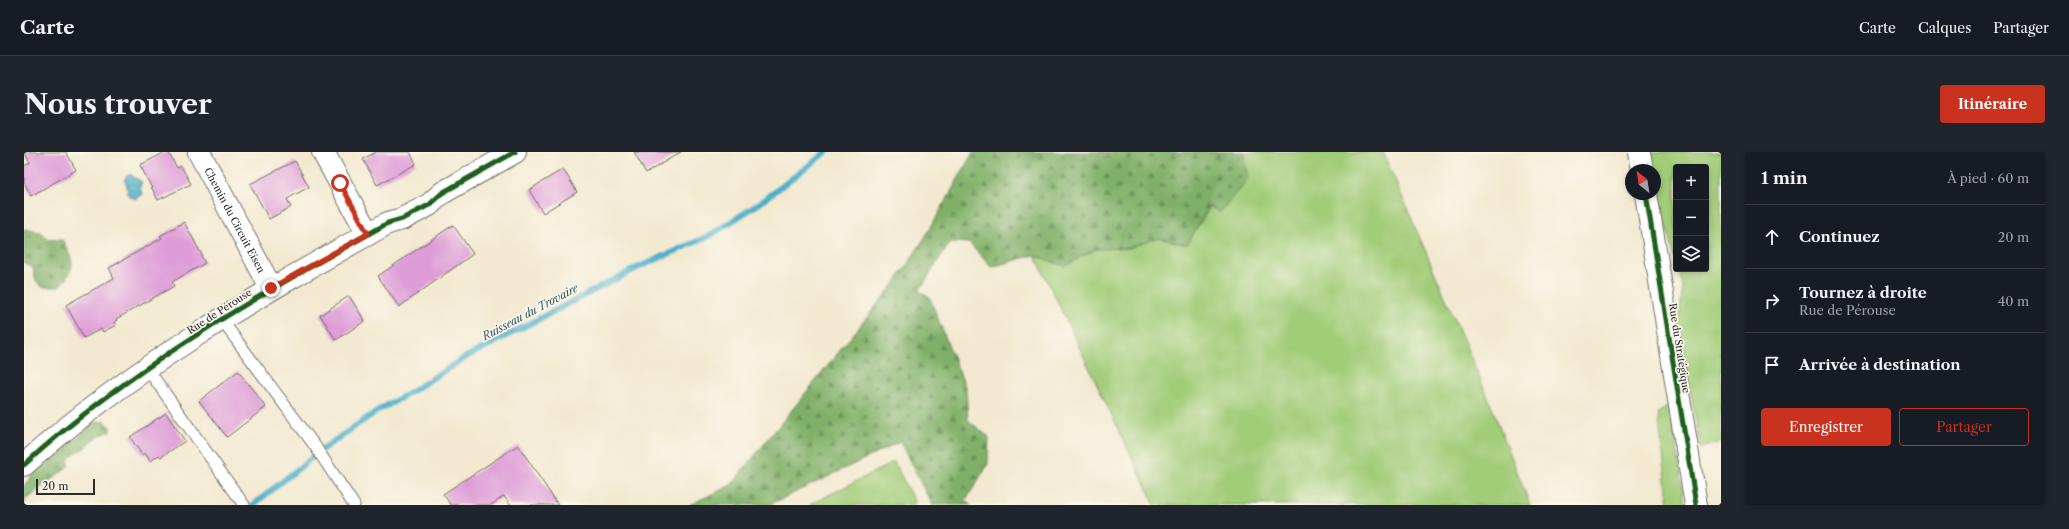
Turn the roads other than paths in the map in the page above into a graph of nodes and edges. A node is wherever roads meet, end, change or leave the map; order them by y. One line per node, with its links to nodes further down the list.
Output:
1 (199, 152): 8 (street, Chemin du Circuit Eisen)
2 (323, 152): 7 (street)
3 (515, 152): 7 (street, Rue de Pérouse)
4 (1639, 152): 5 (street)
5 (1641, 164)
6 (1647, 200): 14 (street, Rue du Stratégique)
7 (368, 234): 8 (street, Rue de Pérouse)
8 (271, 288): 9 (street, Rue de Pérouse)
9 (221, 319): 10 (street, Rue de Pérouse); 13 (lane)
10 (147, 368): 11 (street, Rue de Pérouse); 12 (lane)
11 (24, 466)
12 (244, 505)
13 (354, 505)
14 (1696, 505)

